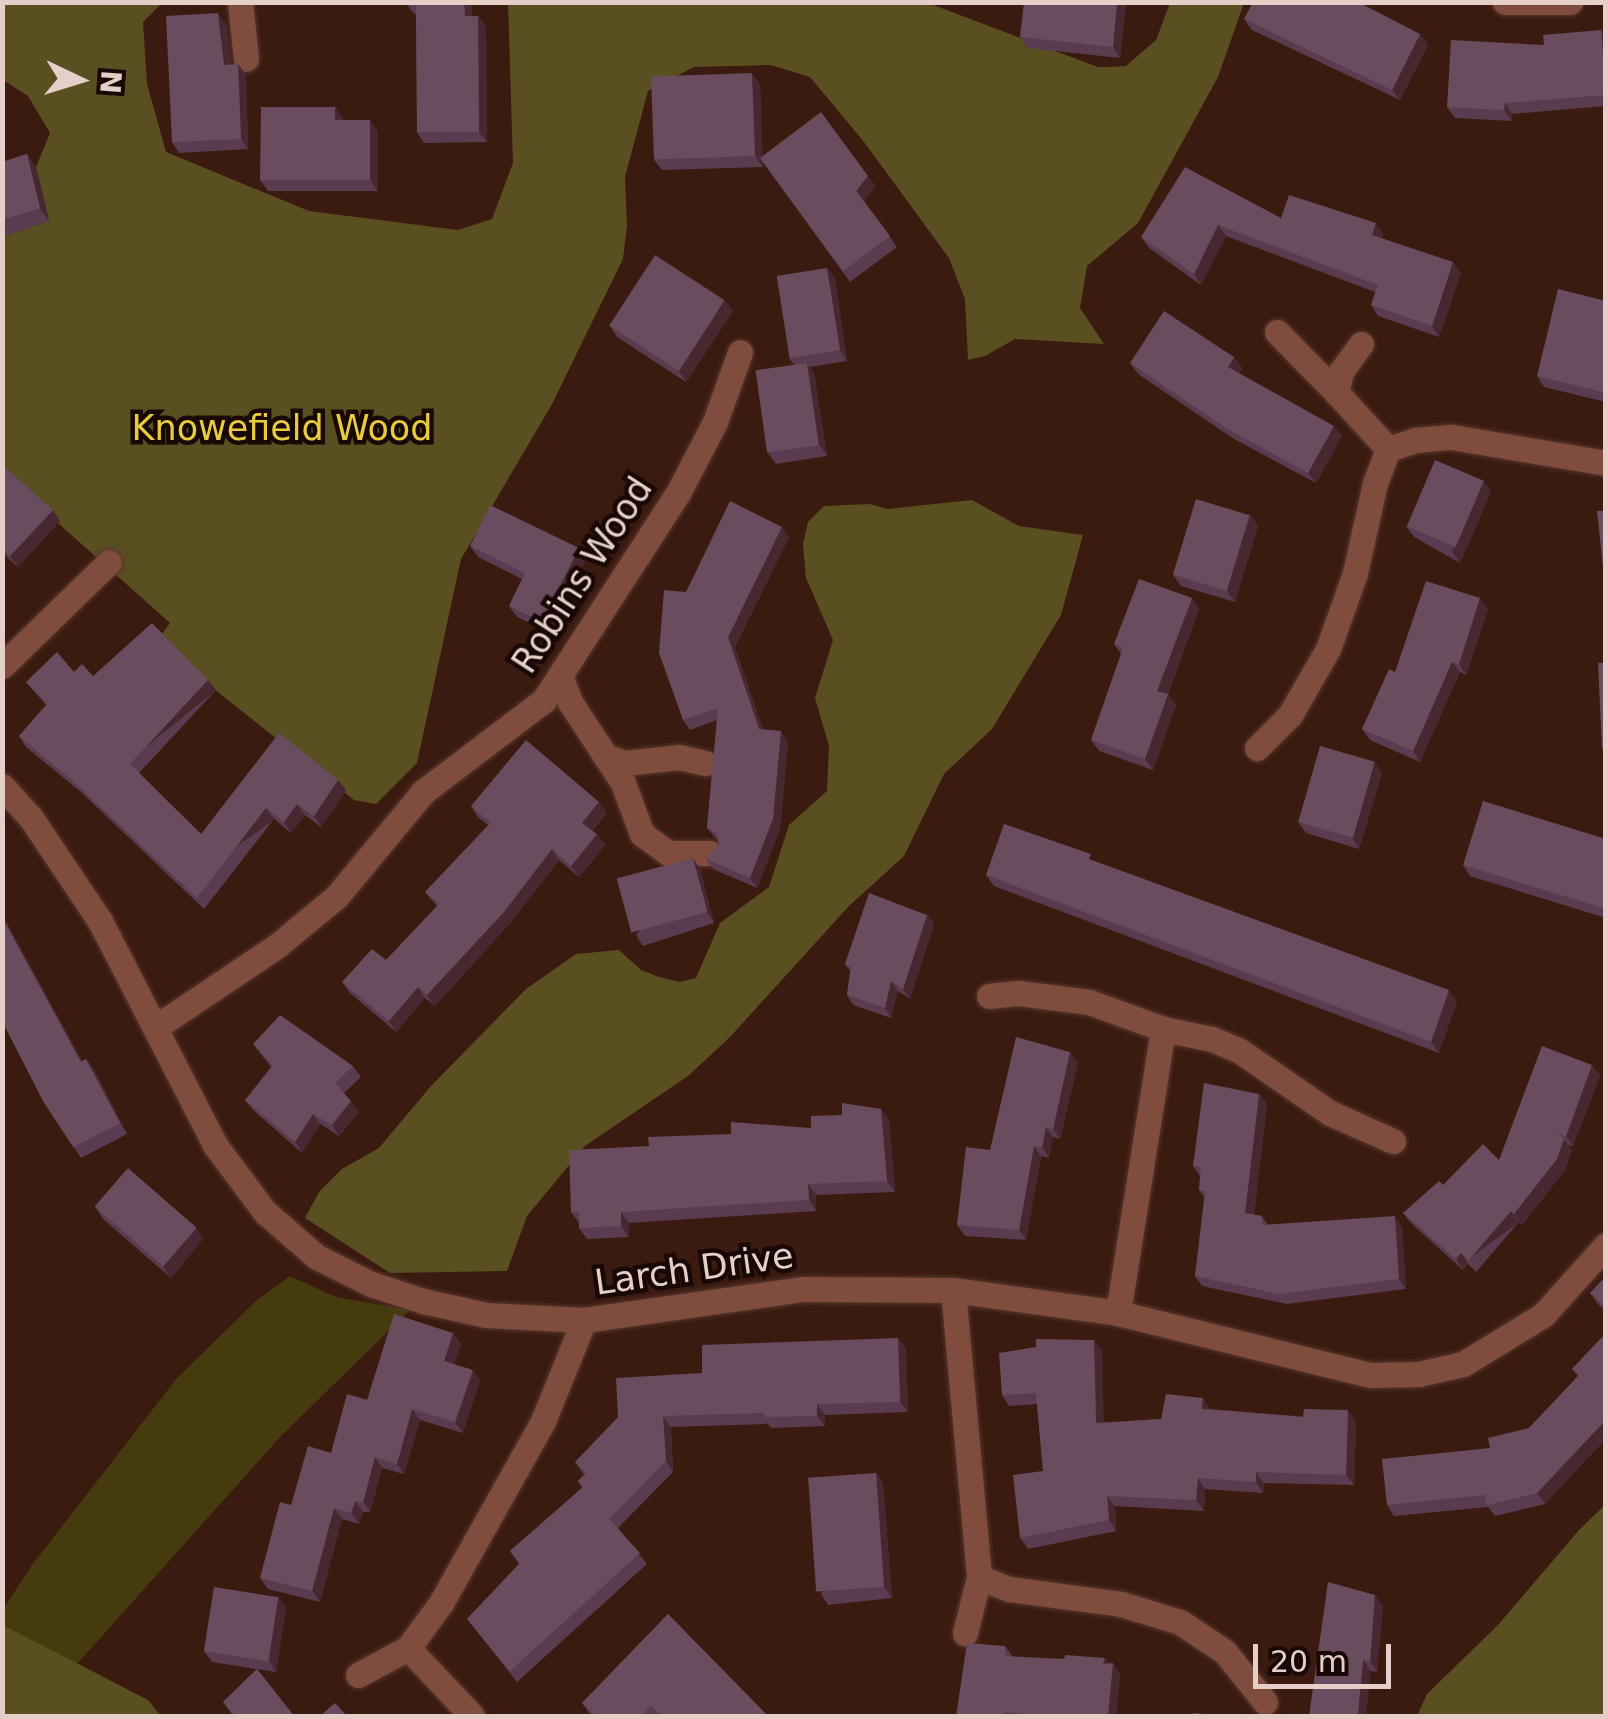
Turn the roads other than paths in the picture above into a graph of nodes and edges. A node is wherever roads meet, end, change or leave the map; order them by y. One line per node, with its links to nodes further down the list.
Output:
1 (240, 2): 4 (street)
2 (1505, 2): 3 (street)
3 (1570, 2)
4 (246, 59)
5 (1277, 332): 8 (street)
6 (1361, 344): 8 (street)
7 (740, 352): 13 (street, Robins Wood)
8 (1336, 392): 9 (street)
9 (1388, 450): 10 (street); 14 (street)
10 (1606, 463)
11 (109, 562): 12 (street)
12 (2, 666)
13 (560, 678): 15 (street); 20 (street, Robins Wood)
14 (1257, 748)
15 (606, 756): 16 (street); 18 (street)
16 (705, 763)
17 (2, 786): 20 (street, Larch Drive)
18 (710, 853)
19 (989, 996): 21 (street)
20 (156, 1027): 26 (street, Larch Drive)
21 (1163, 1029): 22 (street); 25 (street)
22 (1393, 1141)
23 (1606, 1246): 25 (street, Larch Drive)
24 (953, 1290): 25 (street, Larch Drive); 26 (street, Larch Drive); 27 (street)
25 (1118, 1313)
26 (584, 1320): 29 (street)
27 (979, 1578): 28 (street); 31 (street)
28 (965, 1633)
29 (408, 1648): 30 (street); 32 (street)
30 (358, 1675)
31 (1265, 1702)
32 (472, 1716)

